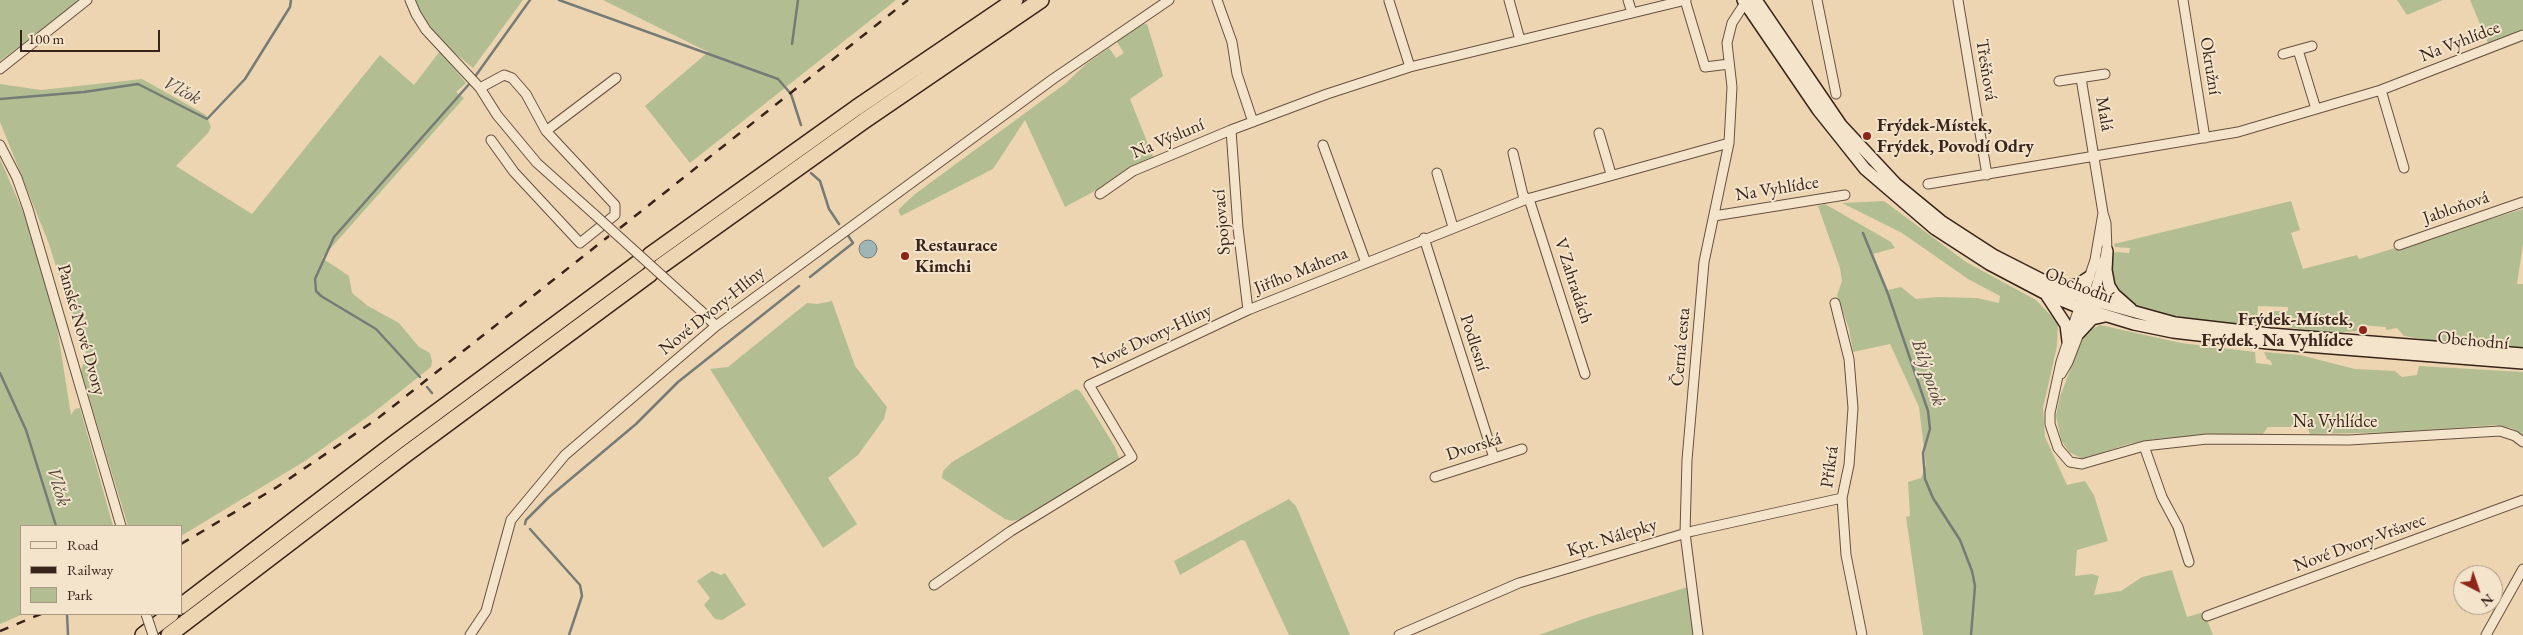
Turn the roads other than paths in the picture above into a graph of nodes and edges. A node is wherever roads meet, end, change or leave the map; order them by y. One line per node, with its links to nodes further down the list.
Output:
1 (86, 0): 23 (street)
2 (410, 0): 28 (street)
3 (1015, 0): 86 (highway)
4 (1042, 0): 92 (highway)
5 (1168, 0): 67 (street, Nové Dvory-Hlíny)
6 (1217, 0): 32 (street)
7 (1509, 0): 17 (street)
8 (1628, 0): 15 (street)
9 (1685, 0): 15 (street, Na Výsluní); 21 (street)
10 (1817, 0): 30 (street)
11 (1958, 0): 46 (street, Třešňová)
12 (2183, 0): 36 (street, Okružní)
13 (1389, 1): 22 (street)
14 (1748, 1): 21 (street, Černá cesta); 60 (main road, Obchodní); 61 (main road, Obchodní)
15 (1632, 13): 17 (street, Na Výsluní)
16 (2523, 35): 29 (street, Na Vyhlídce)
17 (1520, 40): 22 (street, Na Výsluní)
18 (2312, 46): 19 (street)
19 (2298, 50): 20 (street); 31 (street)
20 (2283, 54)
21 (1728, 64): 38 (street, Černá cesta)
22 (1410, 67): 32 (street, Na Výsluní)
23 (0, 69)
24 (2105, 74): 26 (street, Malá)
25 (616, 78): 34 (street)
26 (2081, 78): 27 (street, Malá); 42 (street, Malá)
27 (2059, 81)
28 (478, 86): 34 (street); 67 (street, bridge)
29 (2381, 90): 31 (street, Na Vyhlídce); 43 (street)
30 (1836, 94)
31 (2316, 109): 36 (street, Na Vyhlídce)
32 (1253, 122): 33 (street, Na Výsluní)
33 (1231, 130): 48 (street, Na Výsluní); 64 (street, Spojovací)
34 (546, 131): 37 (street)
35 (1599, 134): 45 (street)
36 (2205, 138): 42 (street, Na Vyhlídce)
37 (491, 140)
38 (1729, 143): 45 (street, Jiřího Mahena); 53 (street, Černá cesta)
39 (0, 145): 81 (street, Panské Nové Dvory)
40 (1323, 145): 58 (street, Jiřího Mahena)
41 (1512, 153): 50 (street)
42 (2095, 157): 46 (street, Na Vyhlídce); 52 (street, Na Vyhlídce)
43 (2404, 168)
44 (1437, 173): 54 (street)
45 (1611, 174): 50 (street, Jiřího Mahena)
46 (1987, 175): 47 (street, Na Vyhlídce)
47 (1928, 184)
48 (1100, 194)
49 (1845, 195): 53 (street, Na Vyhlídce)
50 (1527, 199): 54 (street, Jiřího Mahena); 72 (street, V Zahradách)
51 (2523, 202): 56 (street, Jabloňová)
52 (2103, 213): 57 (street, Na Vyhlídce); 59 (street, Na Vyhlídce)
53 (1714, 216): 82 (street, Černá cesta)
54 (1453, 227): 55 (street, Jiřího Mahena)
55 (1424, 238): 58 (street, Jiřího Mahena); 77 (street, Podlesní)
56 (2399, 245)
57 (2107, 251): 63 (street, Na Vyhlídce); 65 (main road)
58 (1366, 263): 64 (street, Jiřího Mahena)
59 (2089, 277): 60 (main road); 63 (street, Na Vyhlídce)
60 (2058, 288): 63 (main road, Obchodní)
61 (2046, 294): 63 (main road, Obchodní); 69 (main road)
62 (1835, 303): 79 (street, Příkrá)
63 (2085, 304): 65 (main road, Obchodní); 66 (main road, Obchodní); 68 (street, Na Vyhlídce); 69 (street, Na Vyhlídce)
64 (1248, 310): 85 (street, Nové Dvory-Hlíny)
65 (2137, 314): 70 (main road, Obchodní)
66 (2108, 316): 68 (main road); 71 (main road, Obchodní)
67 (716, 326): 93 (street, Nové Dvory-Hlíny)
68 (2079, 333): 73 (street, Na Vyhlídce)
69 (2068, 341): 73 (street, Na Vyhlídce)
70 (2523, 354)
71 (2523, 363)
72 (1585, 374)
73 (2059, 376): 75 (street, Na Vyhlídce)
74 (2523, 442): 75 (street, Na Vyhlídce)
75 (2144, 446): 83 (street)
76 (1522, 449): 77 (street, Dvorská)
77 (1494, 458): 78 (street, Dvorská)
78 (1435, 477)
79 (1842, 498): 82 (street, Kpt. Nálepky); 96 (street, Příkrá)
80 (2523, 500): 89 (street, Nové Dvory-Vršavec)
81 (121, 525)
82 (1685, 533): 94 (street, Kpt. Nálepky); 95 (street, Černá cesta)
83 (2189, 562)
84 (2523, 569): 97 (street)
85 (934, 585)
86 (182, 605)
87 (146, 615): 91 (street, bridge)
88 (170, 615): 90 (highway)
89 (2207, 616)
90 (143, 635)
91 (152, 635)
92 (169, 635)
93 (470, 635)
94 (1399, 635)
95 (1698, 635)
96 (1862, 635)
97 (2486, 635)

